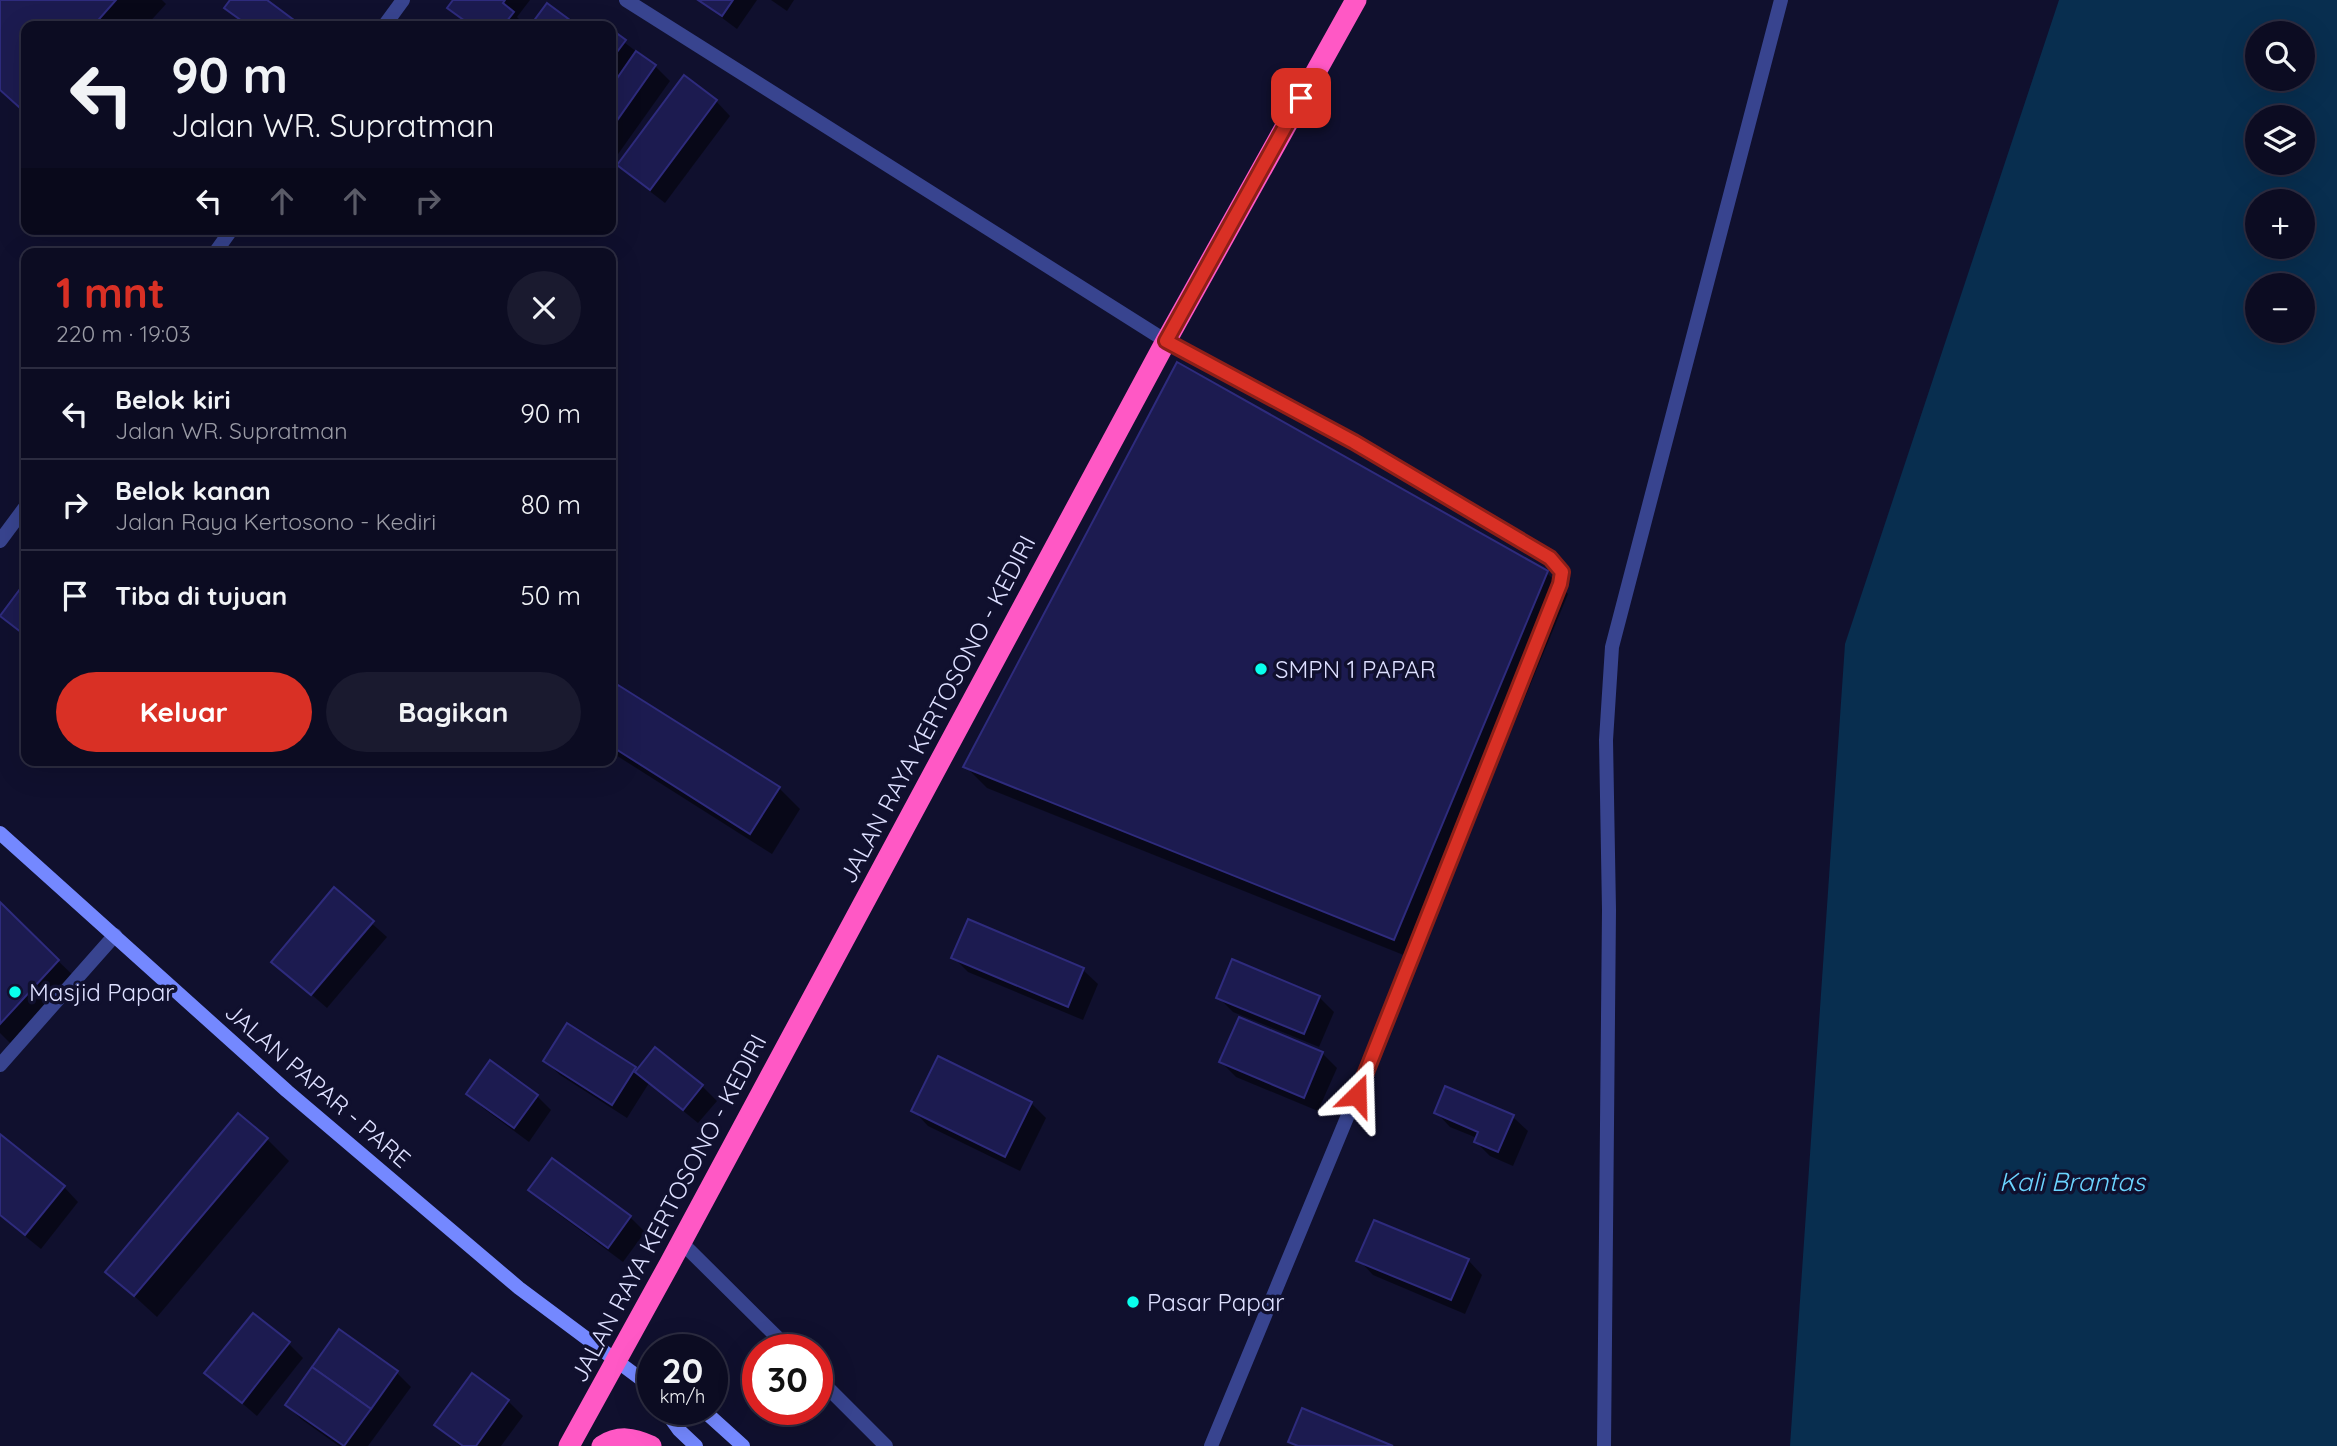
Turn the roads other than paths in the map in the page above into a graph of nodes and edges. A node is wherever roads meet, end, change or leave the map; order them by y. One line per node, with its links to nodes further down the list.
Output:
1 (403, 0): 5 (street)
2 (626, 0): 6 (street)
3 (1356, 0): 6 (highway, JALAN RAYA KERTOSONO - KEDIRI)
4 (1781, 0): 26 (street)
5 (388, 21)
6 (1166, 341): 12 (highway, JALAN RAYA KERTOSONO - KEDIRI); 25 (street)
7 (21, 513): 8 (street)
8 (0, 541)
9 (0, 833): 10 (main road, JALAN PAPAR - PARE)
10 (116, 935): 11 (street); 14 (main road, JALAN PAPAR - PARE)
11 (0, 1065)
12 (680, 1241): 13 (street); 14 (highway, JALAN RAYA KERTOSONO - KEDIRI)
13 (774, 1334)
14 (616, 1359): 15 (main road, JALAN PAPAR - PARE); 19 (highway, JALAN RAYA KERTOSONO - KEDIRI)
15 (637, 1375)
16 (833, 1393): 24 (street)
17 (675, 1425): 22 (main road)
18 (720, 1425): 23 (main road)
19 (569, 1446)
20 (602, 1446): 21 (highway)
21 (651, 1446)
22 (696, 1446)
23 (743, 1446)
24 (886, 1446)
25 (1211, 1446)
26 (1604, 1446)

